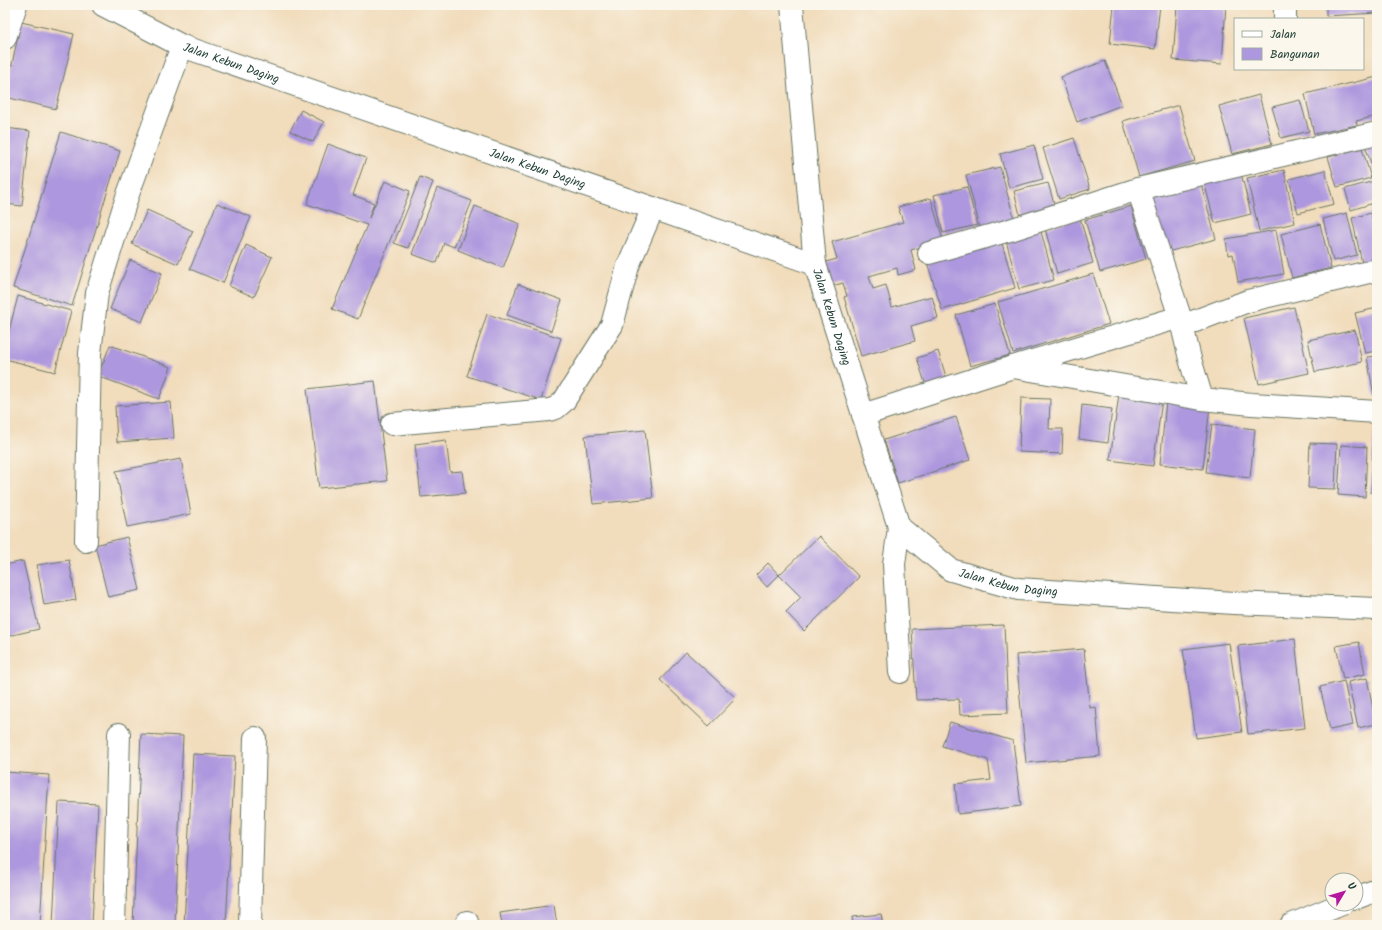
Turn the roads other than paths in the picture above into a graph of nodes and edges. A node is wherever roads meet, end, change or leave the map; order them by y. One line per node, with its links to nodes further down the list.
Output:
1 (16, 5): 6 (street)
2 (102, 5): 7 (street, Jalan Kebun Daging)
3 (792, 5): 12 (street)
4 (1285, 5): 5 (street)
5 (1285, 18)
6 (5, 38)
7 (182, 46): 10 (street, Jalan Kebun Daging); 21 (street)
8 (1377, 133): 9 (street)
9 (1138, 189): 11 (street); 14 (street)
10 (653, 208): 12 (street, Jalan Kebun Daging); 19 (street)
11 (929, 253)
12 (815, 264): 18 (street, Jalan Kebun Daging)
13 (1377, 270): 14 (street)
14 (1181, 321): 15 (street); 16 (street)
15 (1012, 367): 16 (street); 18 (street)
16 (1202, 399): 17 (street)
17 (1377, 412)
18 (863, 415): 20 (street, Jalan Kebun Daging)
19 (392, 424)
20 (898, 527): 22 (street, Jalan Kebun Daging); 23 (street)
21 (86, 541)
22 (1377, 609)
23 (900, 672)
24 (119, 734): 29 (street)
25 (255, 738): 30 (street)
26 (1377, 890): 27 (street)
27 (1364, 895)
28 (1324, 911): 31 (street)
29 (114, 925)
30 (250, 925)
31 (1291, 925)

